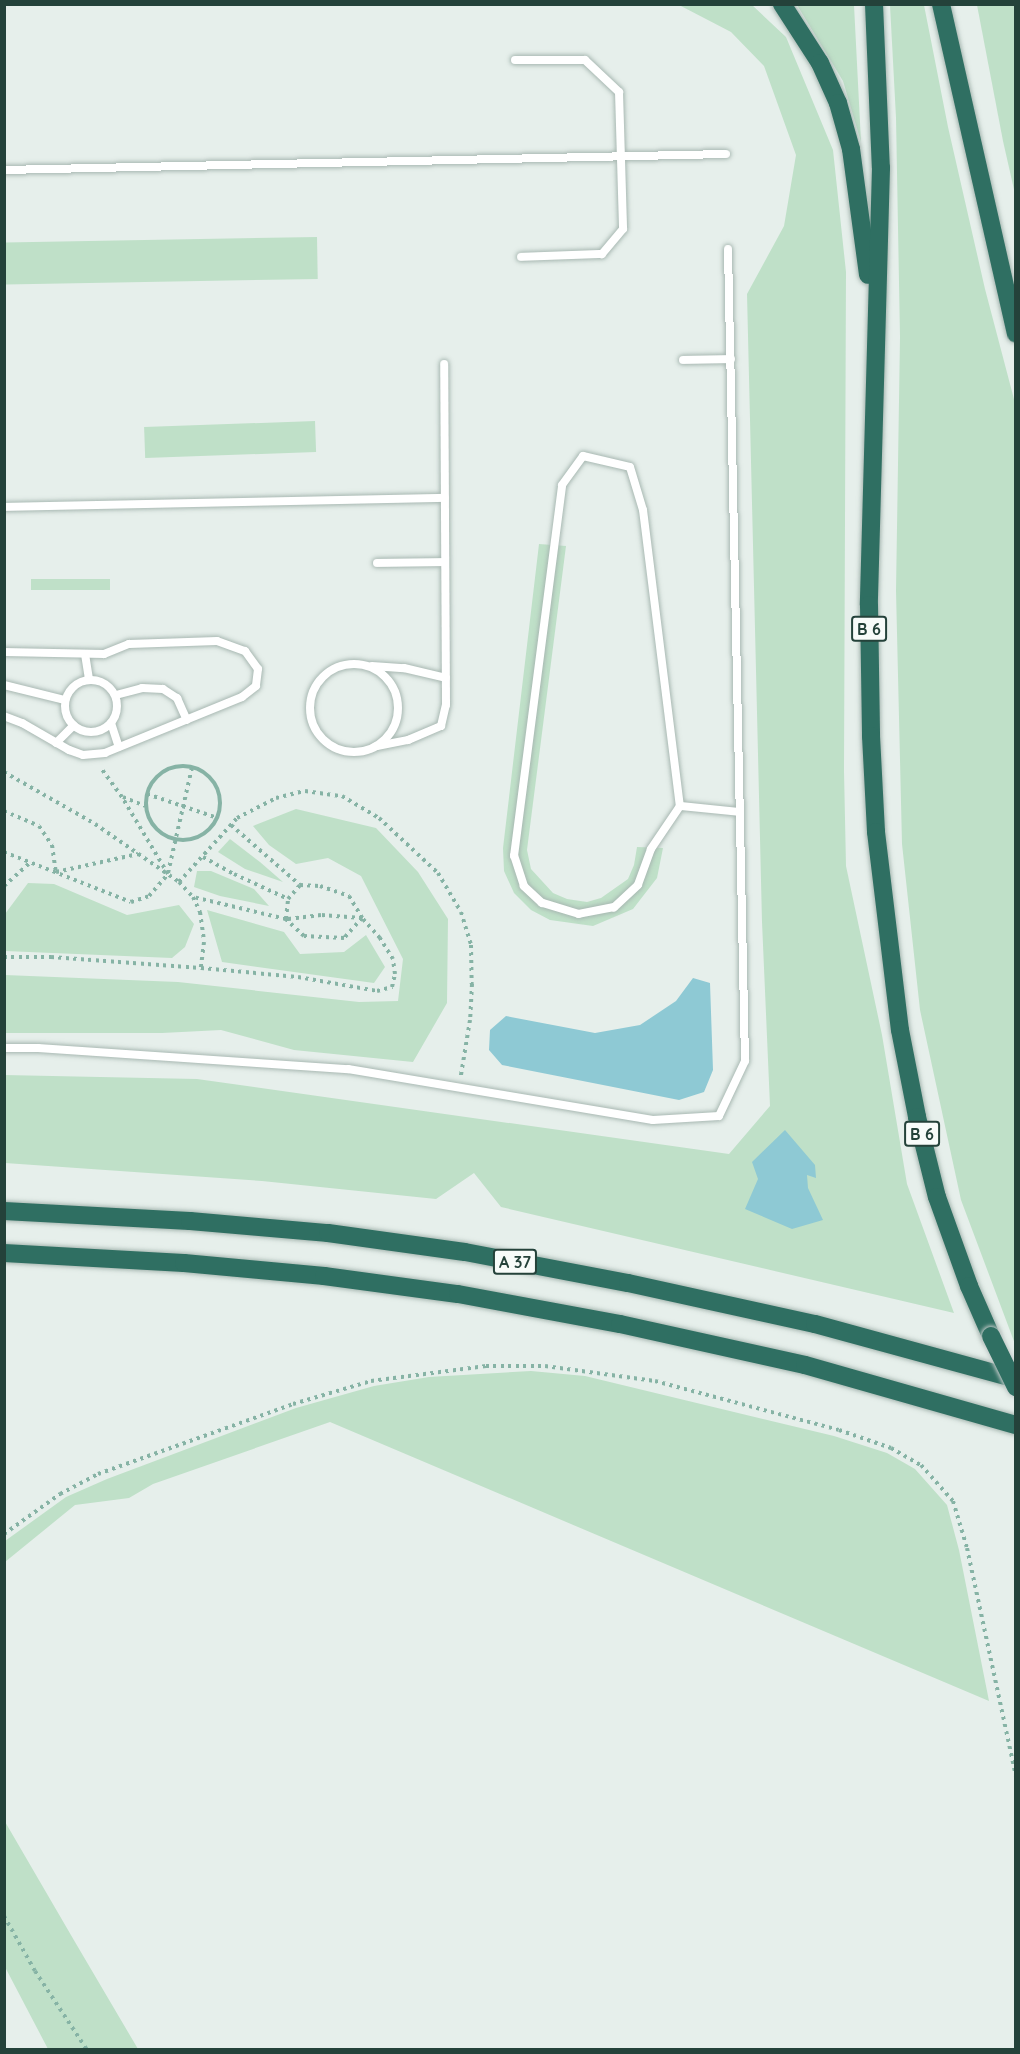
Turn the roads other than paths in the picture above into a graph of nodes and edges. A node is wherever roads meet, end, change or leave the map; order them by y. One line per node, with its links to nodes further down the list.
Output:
1 (782, 4): 10 (highway)
2 (874, 4): 10 (highway, B 6)
3 (941, 4): 11 (highway)
4 (515, 60): 6 (lane)
5 (726, 154): 6 (lane)
6 (620, 157): 7 (lane); 9 (lane)
7 (4, 170)
8 (728, 249): 12 (lane)
9 (521, 257)
10 (874, 334): 40 (highway, B 6, bridge)
11 (1016, 334)
12 (731, 359): 13 (lane); 35 (lane)
13 (683, 360)
14 (444, 364): 15 (lane)
15 (445, 498): 16 (lane); 17 (lane)
16 (4, 507)
17 (445, 562): 18 (lane); 22 (lane)
18 (377, 563)
19 (4, 652): 20 (lane)
20 (85, 654): 23 (lane); 28 (lane)
21 (364, 665): 22 (lane); 32 (lane); 32 (lane)
22 (446, 678): 32 (lane)
23 (89, 679): 25 (lane); 26 (lane)
24 (4, 686): 26 (lane)
25 (116, 695): 28 (lane); 29 (lane)
26 (65, 700): 30 (lane)
27 (4, 716): 31 (lane)
28 (187, 720): 33 (lane)
29 (111, 723): 30 (lane); 33 (lane)
30 (74, 725): 31 (lane)
31 (56, 743): 33 (lane)
32 (377, 746)
33 (119, 747)
34 (680, 806): 34 (lane); 35 (lane)
35 (740, 812): 36 (lane)
36 (4, 1048)
37 (4, 1211): 39 (highway, A 37)
38 (4, 1253): 41 (highway, A 37)
39 (1016, 1378)
40 (1016, 1387)
41 (1016, 1425)

